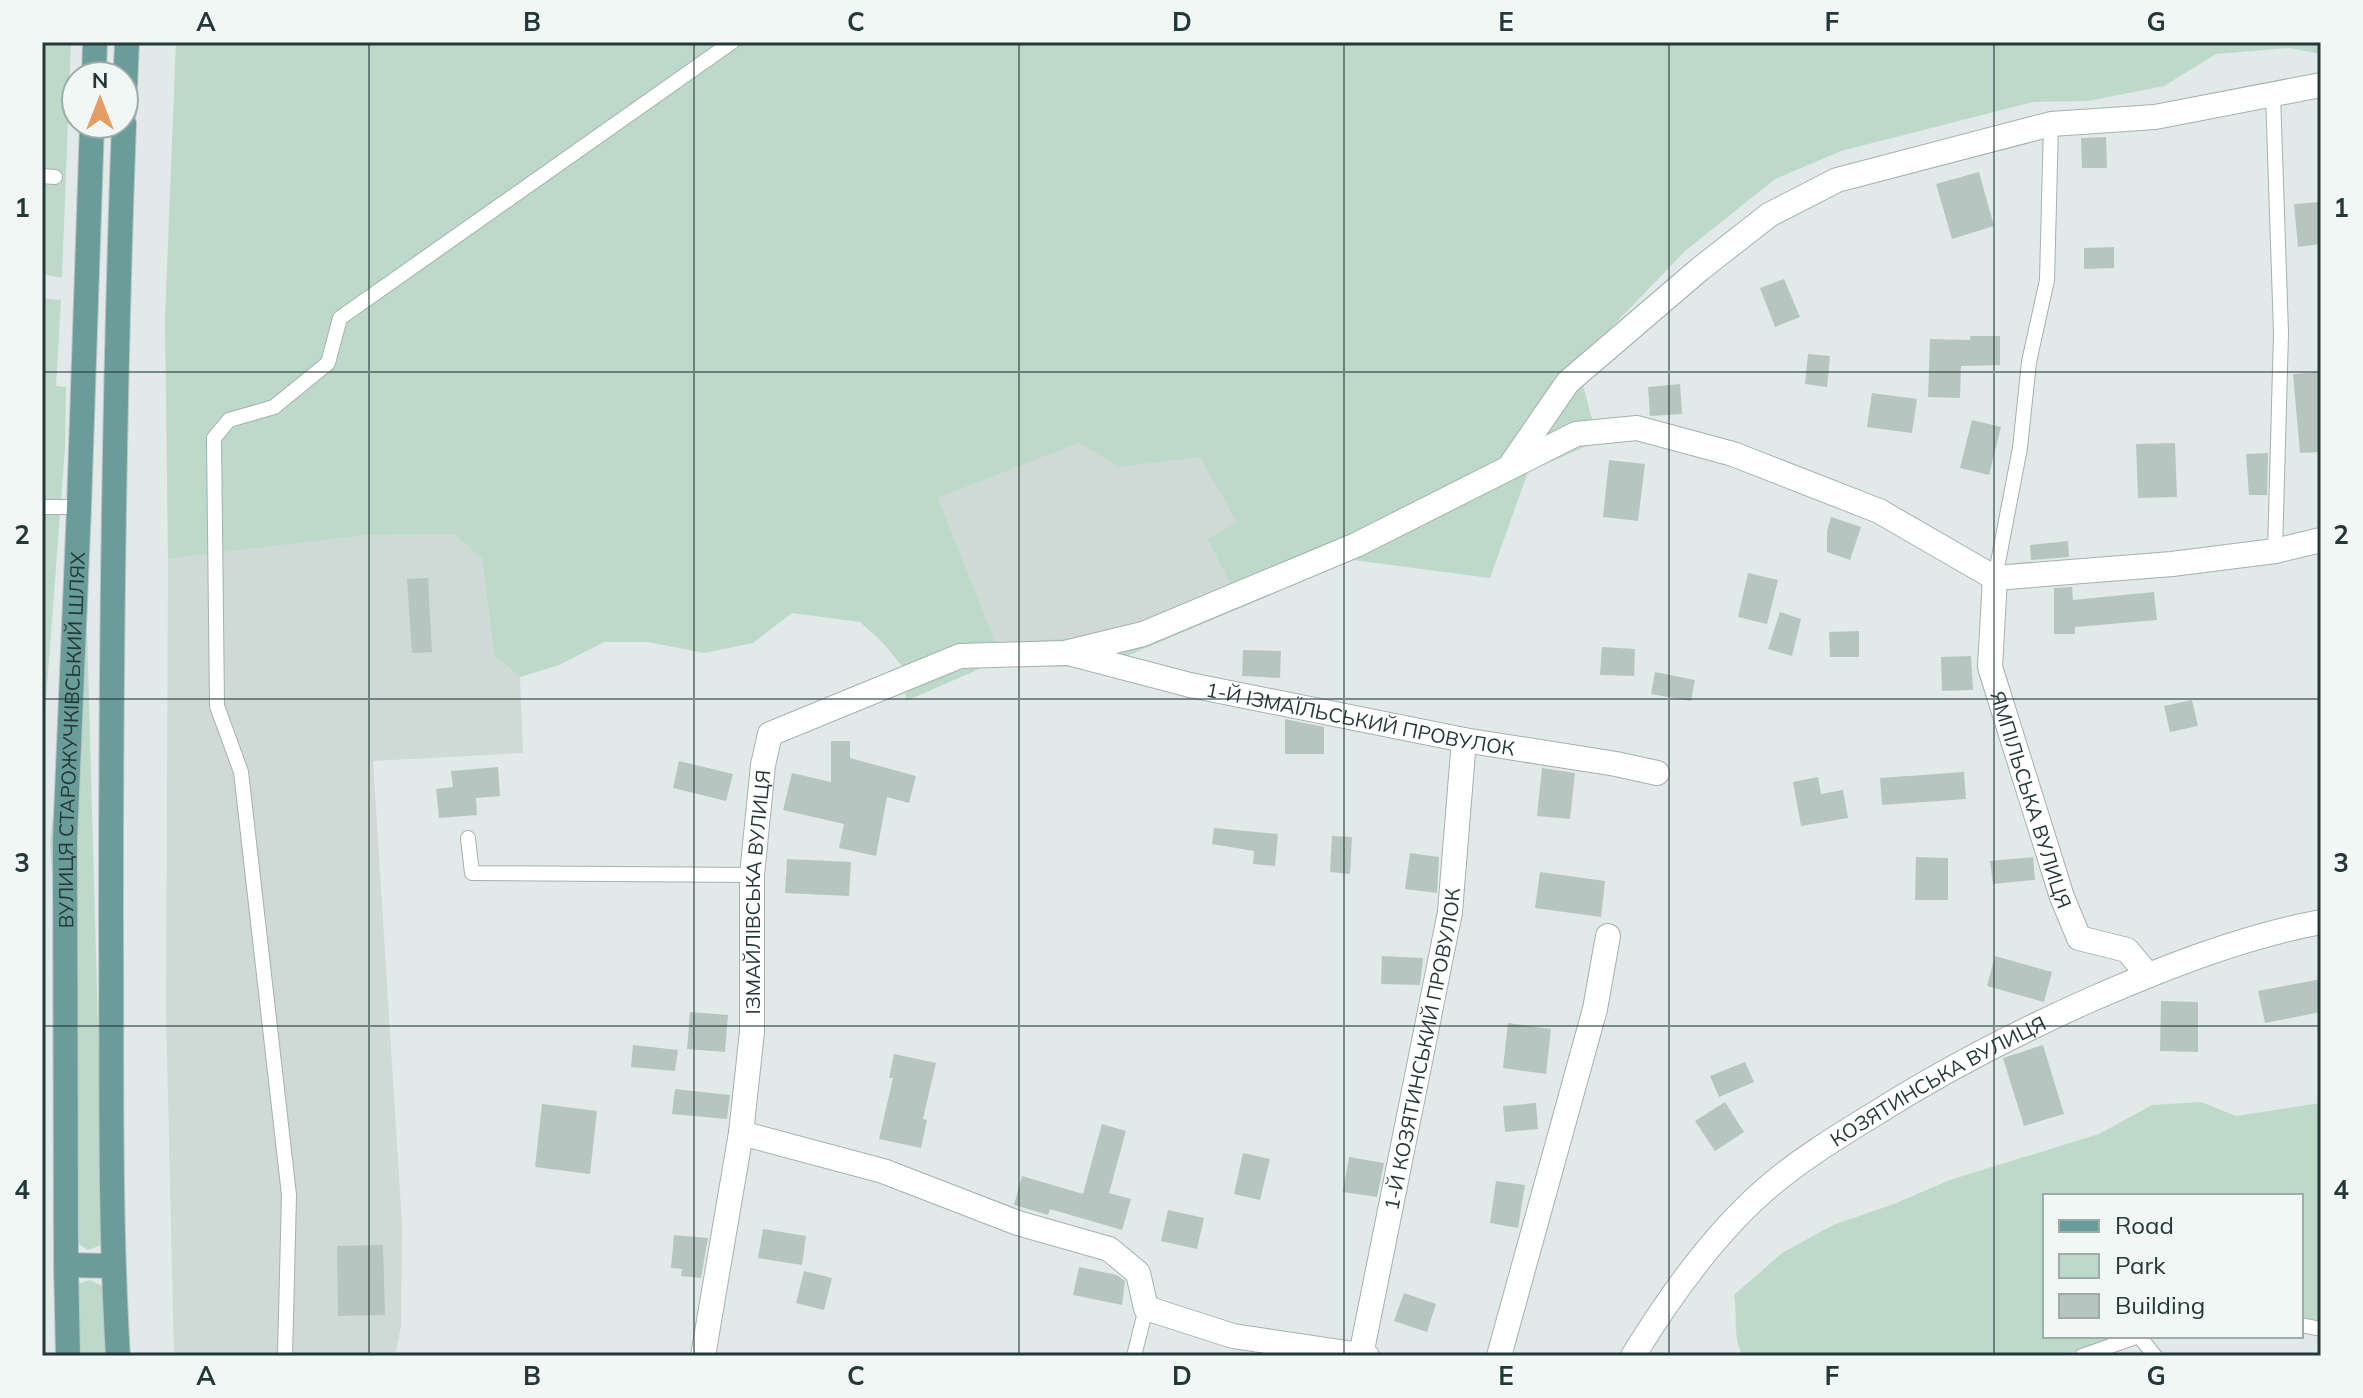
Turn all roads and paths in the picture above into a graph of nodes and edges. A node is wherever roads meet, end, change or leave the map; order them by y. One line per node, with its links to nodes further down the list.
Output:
1 (732, 42): 30 (lane)
2 (2321, 85): 3 (street)
3 (2273, 94): 4 (street); 11 (lane)
4 (2051, 124): 7 (street); 12 (lane)
5 (91, 140): 9 (main road, ВУЛИЦЯ СТАРОЖУЧКІВСЬКИЙ ШЛЯХ)
6 (123, 140): 23 (main road, ВУЛИЦЯ СТАРОЖУЧКІВСЬКИЙ ШЛЯХ)
7 (1509, 468): 12 (street); 13 (street)
8 (42, 507): 9 (lane)
9 (79, 507): 22 (main road, ВУЛИЦЯ СТАРОЖУЧКІВСЬКИЙ ШЛЯХ)
10 (2321, 540): 11 (street)
11 (2275, 551): 12 (street)
12 (1995, 578): 20 (street, ЯМПІЛЬСЬКА ВУЛИЦЯ)
13 (1065, 653): 14 (street, 1-Й ІЗМАЇЛЬСЬКИЙ ПРОВУЛОК); 17 (street, ІЗМАЙЛІВСЬКА ВУЛИЦЯ)
14 (1464, 740): 15 (street, 1-Й ІЗМАЇЛЬСЬКИЙ ПРОВУЛОК); 27 (street, 1-Й КОЗЯТИНСЬКИЙ ПРОВУЛОК)
15 (1657, 773)
16 (468, 838): 17 (lane)
17 (752, 875): 21 (street, ІЗМАЙЛІВСЬКА ВУЛИЦЯ)
18 (2321, 922): 20 (street, КОЗЯТИНСЬКА ВУЛИЦЯ)
19 (1608, 936): 33 (street)
20 (2148, 975): 34 (street, КОЗЯТИНСЬКА ВУЛИЦЯ)
21 (741, 1133): 24 (street); 31 (street, ІЗМАЙЛІВСЬКА ВУЛИЦЯ)
22 (66, 1265): 23 (main road); 28 (main road, ВУЛИЦЯ СТАРОЖУЧКІВСЬКИЙ ШЛЯХ)
23 (112, 1266): 29 (main road, ВУЛИЦЯ СТАРОЖУЧКІВСЬКИЙ ШЛЯХ)
24 (1146, 1308): 27 (street); 32 (lane)
25 (2133, 1338): 35 (lane)
26 (2141, 1338): 36 (lane)
27 (1364, 1355)
28 (68, 1356)
29 (118, 1356)
30 (285, 1356)
31 (703, 1356)
32 (1134, 1356)
33 (1499, 1356)
34 (1633, 1356)
35 (2082, 1356)
36 (2155, 1356)

